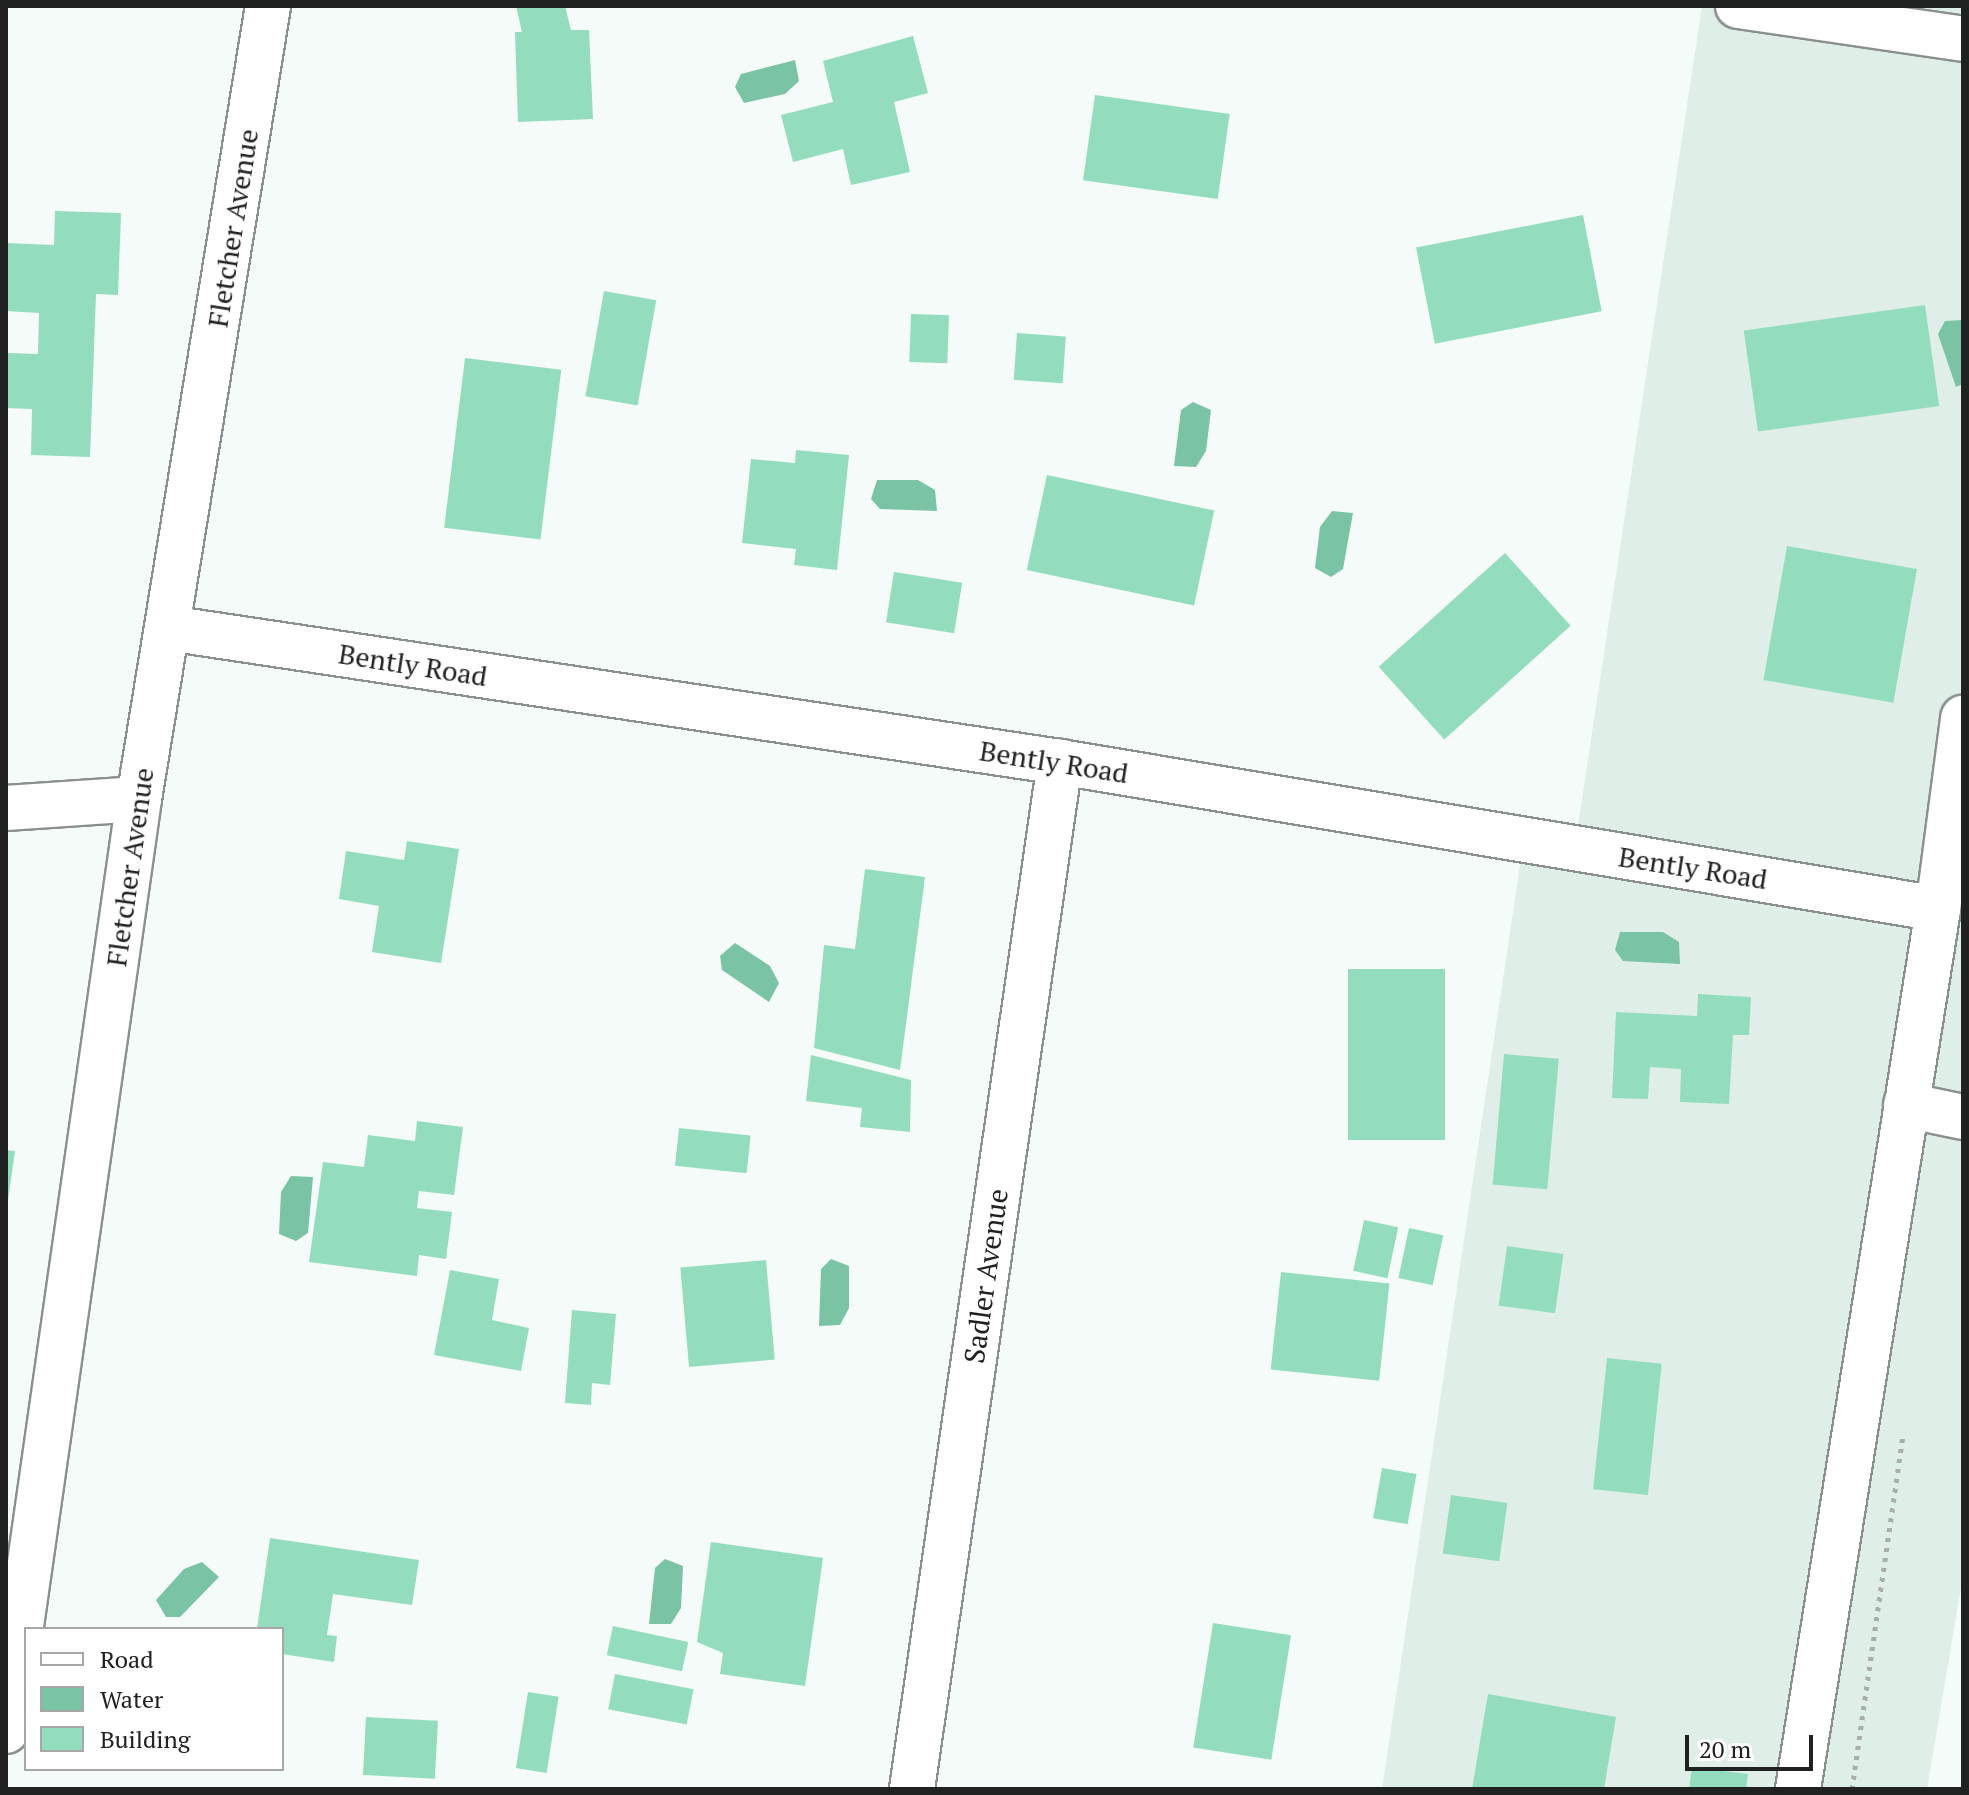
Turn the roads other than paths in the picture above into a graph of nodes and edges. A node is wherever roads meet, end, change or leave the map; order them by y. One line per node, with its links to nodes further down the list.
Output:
1 (268, 6): 4 (street, Fletcher Avenue)
2 (1738, 6): 3 (street)
3 (1963, 39)
4 (168, 628): 6 (street, Bently Road); 7 (street, Fletcher Avenue)
5 (1963, 718): 9 (street)
6 (1060, 762): 9 (street, Bently Road); 13 (street, Sadler Avenue)
7 (139, 799): 8 (street); 12 (street, Fletcher Avenue)
8 (6, 808)
9 (1938, 909): 10 (street)
10 (1906, 1105): 11 (street); 14 (street)
11 (1963, 1117)
12 (6, 1731)
13 (912, 1789)
14 (1798, 1789)

